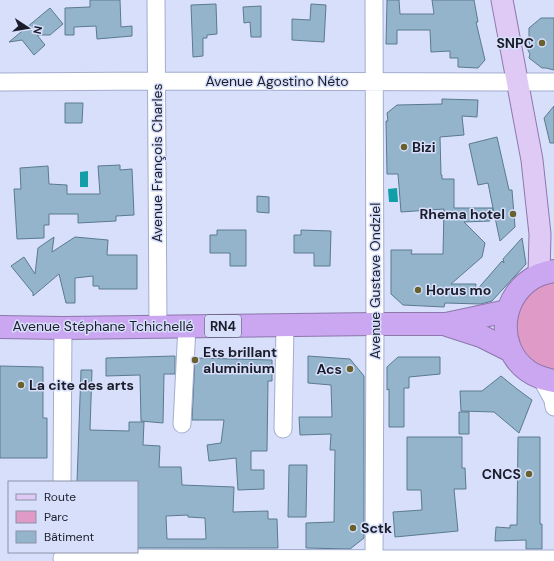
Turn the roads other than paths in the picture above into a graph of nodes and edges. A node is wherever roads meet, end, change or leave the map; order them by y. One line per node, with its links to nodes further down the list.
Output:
1 (156, 0): 4 (street, Avenue François Charles)
2 (374, 0): 6 (street, Avenue Gustave Ondziel)
3 (502, 0): 7 (main road)
4 (157, 81): 5 (street, Avenue Agostino Néto); 6 (street, Avenue Agostino Néto); 15 (street, Avenue François Charles)
5 (0, 82)
6 (374, 82): 7 (street, Avenue Agostino Néto); 13 (street, Avenue Gustave Ondziel)
7 (518, 82): 8 (street, Avenue Agostino Néto); 9 (main road)
8 (554, 82)
9 (532, 160): 10 (main road); 11 (main road)
10 (554, 241)
11 (547, 273): 12 (highway, RN4)
12 (507, 311): 14 (highway, Avenue Stéphane Tchichellé / RN4); 20 (highway, RN4)
13 (375, 324): 14 (highway, Avenue Stéphane Tchichellé / RN4); 17 (highway, Avenue Stéphane Tchichellé / RN4); 28 (street, Avenue Gustave Ondziel)
14 (446, 324): 20 (highway, Avenue Stéphane Tchichellé / RN4)
15 (158, 326): 16 (highway, Avenue Stéphane Tchichellé / RN4); 19 (highway, Avenue Stéphane Tchichellé / RN4)
16 (187, 326): 17 (highway, Avenue Stéphane Tchichellé / RN4); 23 (street)
17 (285, 326): 24 (street)
18 (0, 327): 19 (highway, Avenue Stéphane Tchichellé / RN4)
19 (63, 328): 25 (street)
20 (511, 351): 21 (highway, RN4)
21 (547, 380): 22 (street)
22 (554, 407)
23 (182, 424)
24 (283, 429)
25 (62, 481)
26 (62, 557): 28 (street)
27 (554, 559): 28 (street)
28 (374, 560)

